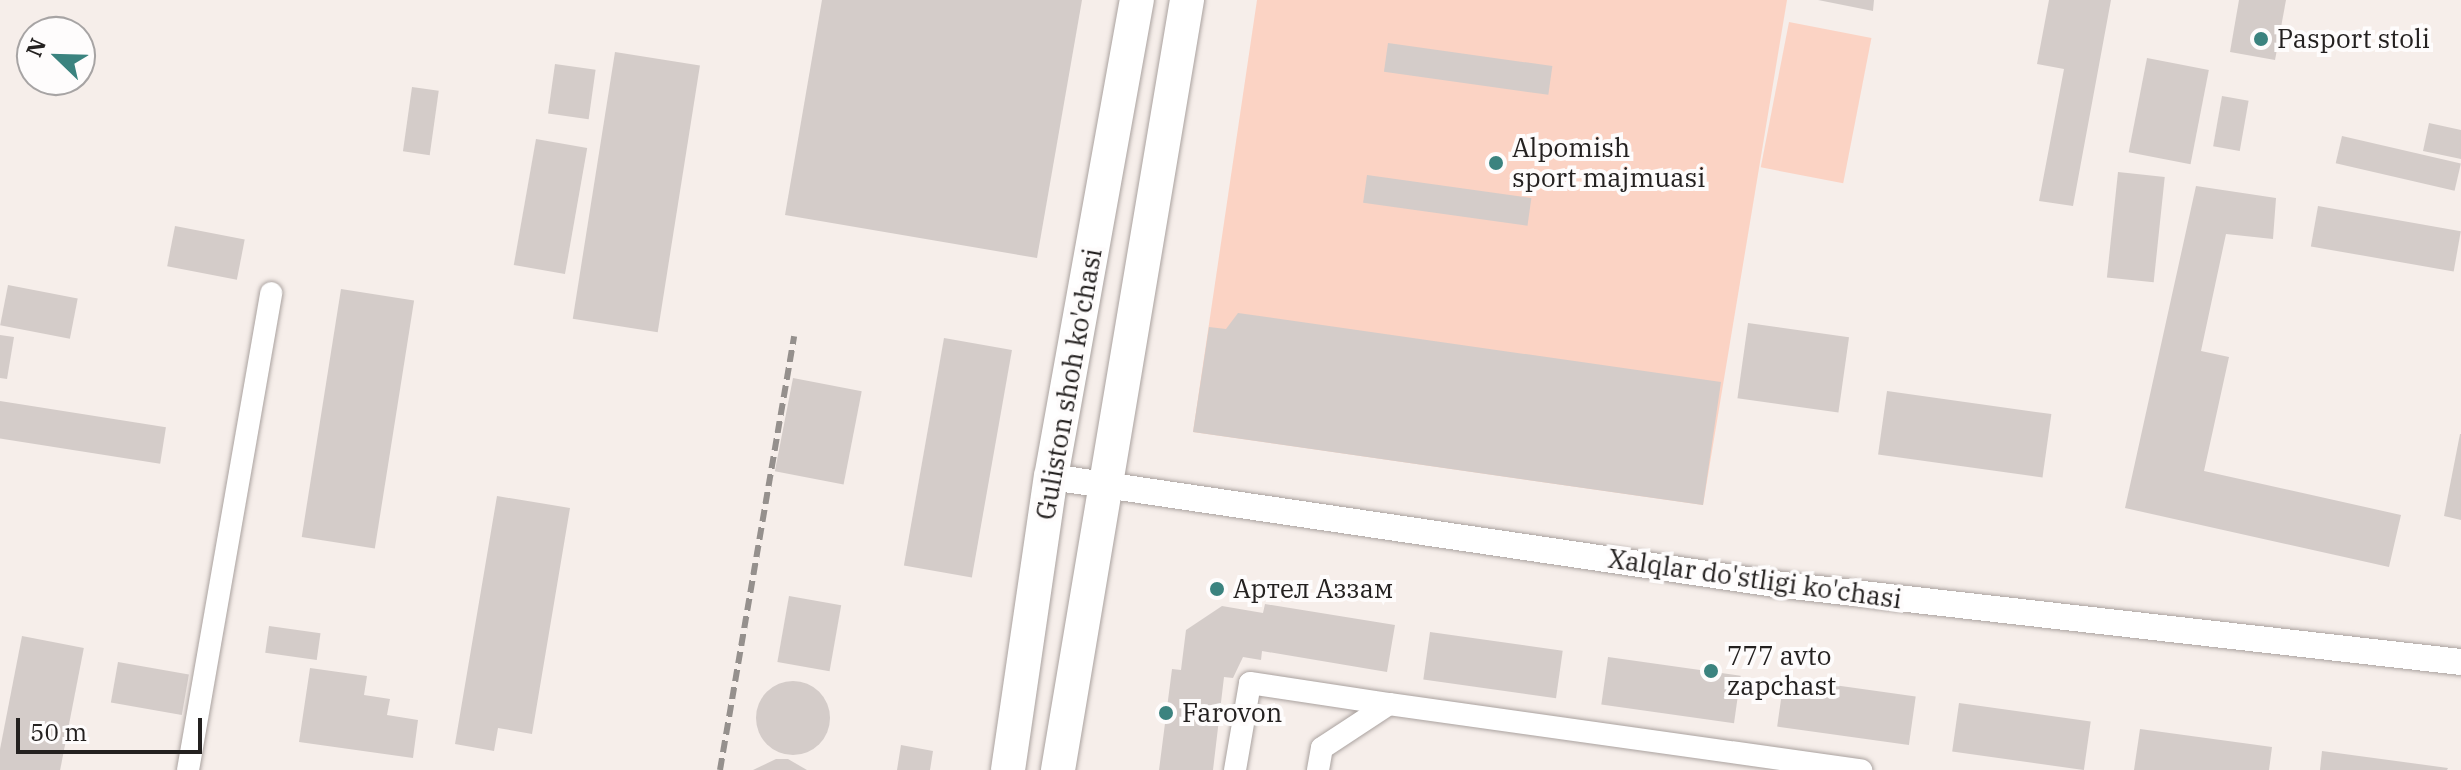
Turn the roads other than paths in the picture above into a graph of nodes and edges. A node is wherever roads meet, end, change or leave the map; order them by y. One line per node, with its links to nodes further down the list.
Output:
1 (1137, 0): 4 (main road, Guliston shoh ko'chasi)
2 (1187, 0): 5 (main road, Guliston shoh ko'chasi)
3 (271, 293): 8 (street)
4 (1051, 477): 5 (street, Xalqlar do'stligi ko'chasi); 9 (main road, Guliston shoh ko'chasi)
5 (1102, 485): 6 (street, Xalqlar do'stligi ko'chasi); 10 (main road, Guliston shoh ko'chasi)
6 (2461, 662)
7 (1389, 704): 11 (street); 12 (street); 13 (street)
8 (188, 770)
9 (1008, 770)
10 (1058, 770)
11 (1235, 770)
12 (1318, 770)
13 (1861, 770)

